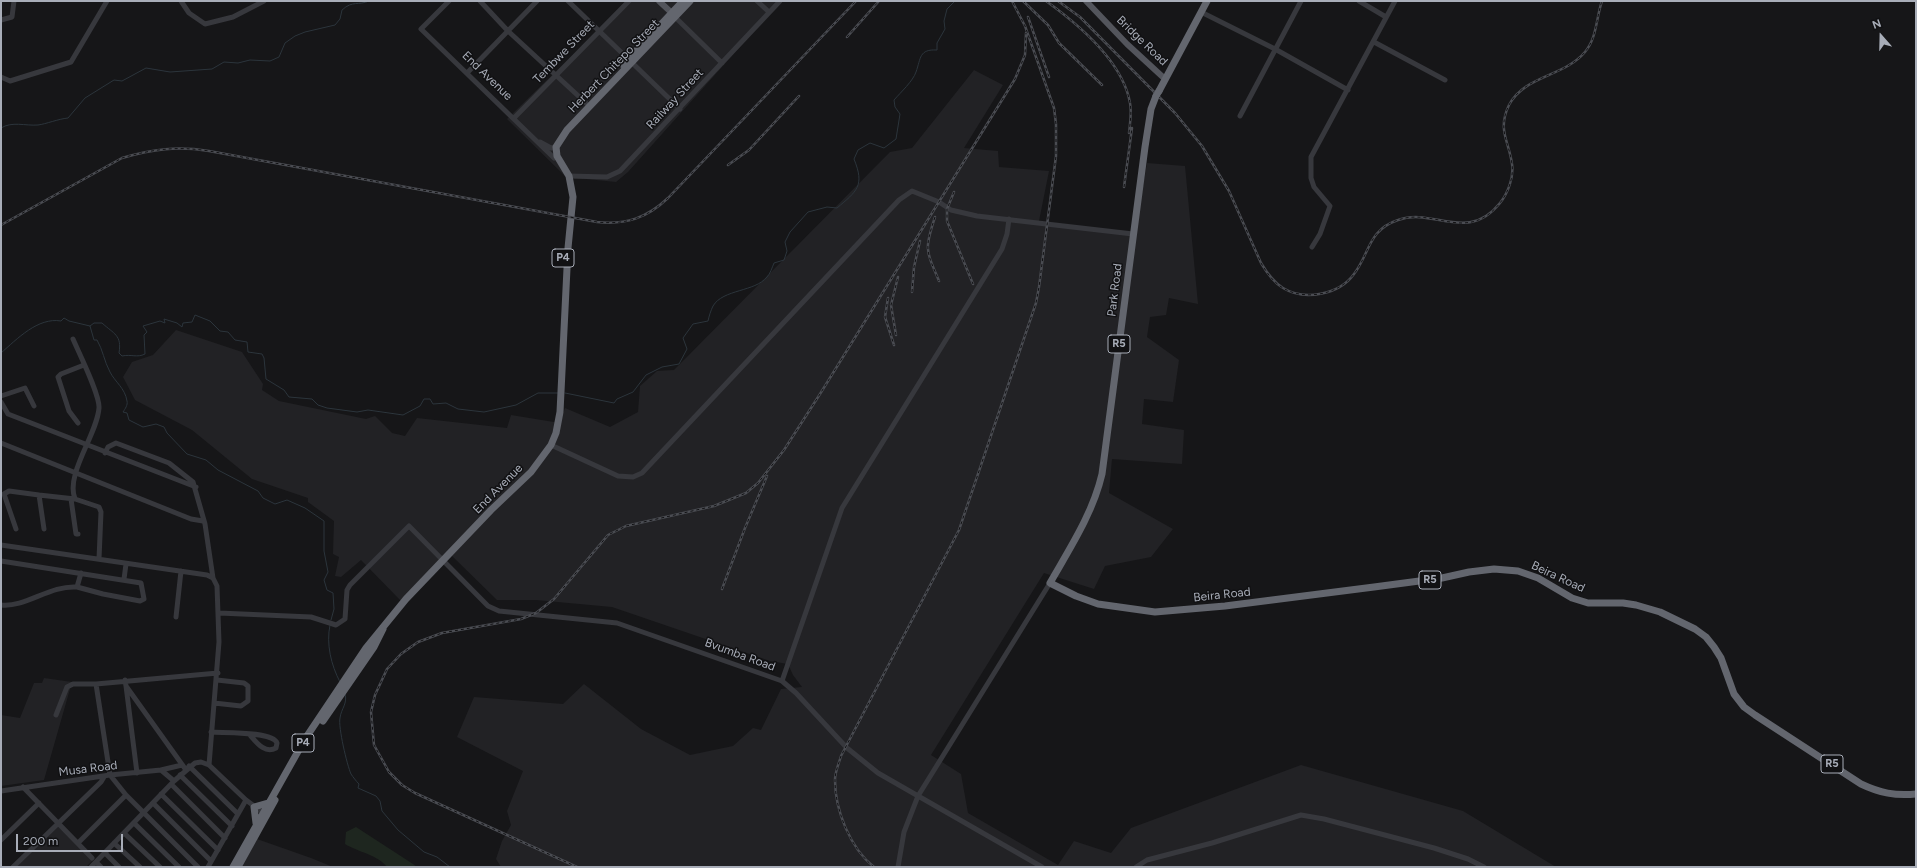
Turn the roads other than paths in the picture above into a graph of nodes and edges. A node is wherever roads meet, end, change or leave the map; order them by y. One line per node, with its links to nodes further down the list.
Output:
1 (14, 1): 24 (street)
2 (107, 1): 33 (street)
3 (181, 1): 4 (street)
4 (264, 1)
5 (449, 1): 31 (street, End Avenue)
6 (480, 1): 25 (street)
7 (537, 1): 25 (street)
8 (568, 1): 26 (street)
9 (629, 1): 26 (street, Tembwe Street)
10 (659, 1): 22 (main road)
11 (683, 1): 22 (highway, Herbert Chitepo Street)
12 (690, 1): 22 (highway, Herbert Chitepo Street)
13 (757, 1): 20 (street)
14 (780, 1): 20 (street, Railway Street)
15 (1086, 1): 34 (main road, Bridge Road)
16 (1207, 1): 21 (highway, Park Road / R5)
17 (1301, 1): 28 (street)
18 (1359, 1): 23 (street)
19 (1395, 1): 23 (street)
20 (769, 12): 30 (street, Railway Street)
21 (1201, 12): 28 (street); 34 (highway, Park Road / R5)
22 (673, 15): 29 (highway, Herbert Chitepo Street); 30 (street)
23 (1386, 17): 27 (street)
24 (1, 20)
25 (508, 31): 31 (street); 32 (street)
26 (599, 31): 29 (street); 32 (street, Tembwe Street)
27 (1374, 42): 35 (street); 36 (street)
28 (1275, 49): 36 (street); 39 (street)
29 (629, 61): 37 (highway, Herbert Chitepo Street); 38 (street); 42 (highway, Herbert Chitepo Street)
30 (722, 63): 38 (street, Railway Street)
31 (468, 72): 40 (street, End Avenue)
32 (557, 74): 37 (street); 40 (street, Tembwe Street)
33 (1, 77)
34 (1165, 79): 46 (highway, Park Road / R5)
35 (1444, 80)
36 (1348, 90): 47 (street)
37 (586, 103): 42 (highway, Herbert Chitepo Street)
38 (680, 109): 44 (street, Railway Street)
39 (1240, 116)
40 (514, 118): 41 (street, End Avenue)
41 (536, 140): 42 (street, End Avenue); 43 (street, End Avenue)
42 (553, 147): 43 (highway, End Avenue / P4); 44 (highway, End Avenue / P4)
43 (554, 158): 50 (highway, End Avenue / P4)
44 (569, 176): 50 (highway, End Avenue / P4)
45 (1009, 219): 46 (street); 56 (street); 84 (street)
46 (1133, 234): 76 (highway, Park Road / R5)
47 (1312, 247)
48 (73, 339): 49 (street)
49 (84, 365): 54 (street); 57 (street)
50 (562, 373): 56 (highway, End Avenue / P4)
51 (1, 396): 53 (street)
52 (1, 402): 57 (street)
53 (34, 406)
54 (78, 423)
55 (1, 443): 59 (street)
56 (551, 445): 69 (highway, End Avenue / P4)
57 (86, 446): 58 (street); 59 (street)
58 (104, 453): 60 (street); 60 (street)
59 (76, 474): 62 (street); 63 (street)
60 (196, 487): 63 (street)
61 (39, 495): 62 (street); 64 (street); 65 (street)
62 (73, 499): 66 (street); 68 (street)
63 (203, 521): 74 (street)
64 (16, 529)
65 (44, 529)
66 (78, 534)
67 (1, 545): 68 (street)
68 (99, 559): 71 (street)
69 (443, 560): 79 (street, Bvumba Road); 81 (highway, End Avenue / P4); 84 (street, Bvumba Road)
70 (1, 562): 73 (street)
71 (126, 564): 72 (street); 75 (street)
72 (181, 571): 74 (street); 80 (street)
73 (81, 574): 75 (street); 77 (street)
74 (213, 578): 79 (street)
75 (124, 579): 77 (street)
76 (1050, 583): 102 (highway, Beira Road / R5); 104 (street)
77 (77, 587): 78 (street)
78 (1, 605)
79 (219, 613): 82 (street)
80 (176, 616)
81 (384, 626): 106 (highway, P4); 112 (highway, P4)
82 (218, 673): 83 (street); 85 (street)
83 (217, 680): 87 (street); 87 (street)
84 (782, 681): 104 (street, Bvumba Road)
85 (125, 683): 86 (street); 92 (street); 94 (street)
86 (96, 684): 88 (street); 95 (street)
87 (214, 703): 89 (street)
88 (56, 715)
89 (211, 732): 90 (street); 91 (street)
90 (250, 735): 90 (street)
91 (209, 765): 92 (street, Musa Road); 105 (street)
92 (186, 767): 93 (street, Musa Road); 96 (street); 111 (street)
93 (161, 770): 94 (street, Musa Road); 98 (street)
94 (137, 773): 95 (street, Musa Road)
95 (110, 775): 97 (street, Musa Road); 103 (street)
96 (180, 775): 98 (street); 116 (street)
97 (104, 777): 99 (street, Musa Road); 114 (street)
98 (172, 783): 101 (street); 118 (street)
99 (23, 787): 100 (street, Musa Road); 107 (street)
100 (1, 791)
101 (161, 794): 108 (street); 122 (street)
102 (1916, 794)
103 (126, 795): 110 (street); 120 (street)
104 (918, 796): 137 (street); 138 (street, Bvumba Road)
105 (246, 800): 109 (street); 111 (street)
106 (269, 802): 109 (highway); 112 (highway, P4)
107 (39, 803): 114 (street); 119 (street)
108 (152, 803): 110 (street); 125 (street)
109 (254, 807): 112 (street); 115 (highway)
110 (143, 813): 113 (street); 133 (street)
111 (238, 814): 116 (street)
112 (265, 814): 115 (highway, P4); 136 (highway, P4)
113 (134, 823): 117 (street); 132 (street)
114 (57, 824): 120 (street); 126 (street)
115 (256, 825): 135 (highway, P4)
116 (232, 826): 118 (street)
117 (124, 833): 121 (street); 131 (street)
118 (225, 838): 122 (street)
119 (1, 840)
120 (78, 843): 124 (street)
121 (114, 843): 123 (street); 130 (street)
122 (218, 850): 125 (street)
123 (105, 854): 124 (street); 129 (street)
124 (94, 860): 127 (street); 128 (street)
125 (211, 861): 134 (street)
126 (12, 867)
127 (91, 867)
128 (101, 867)
129 (119, 867)
130 (140, 867)
131 (160, 867)
132 (179, 867)
133 (198, 867)
134 (208, 867)
135 (232, 867)
136 (238, 867)
137 (898, 867)
138 (1042, 867)
139 (1136, 867): 140 (street)
140 (1484, 867)

